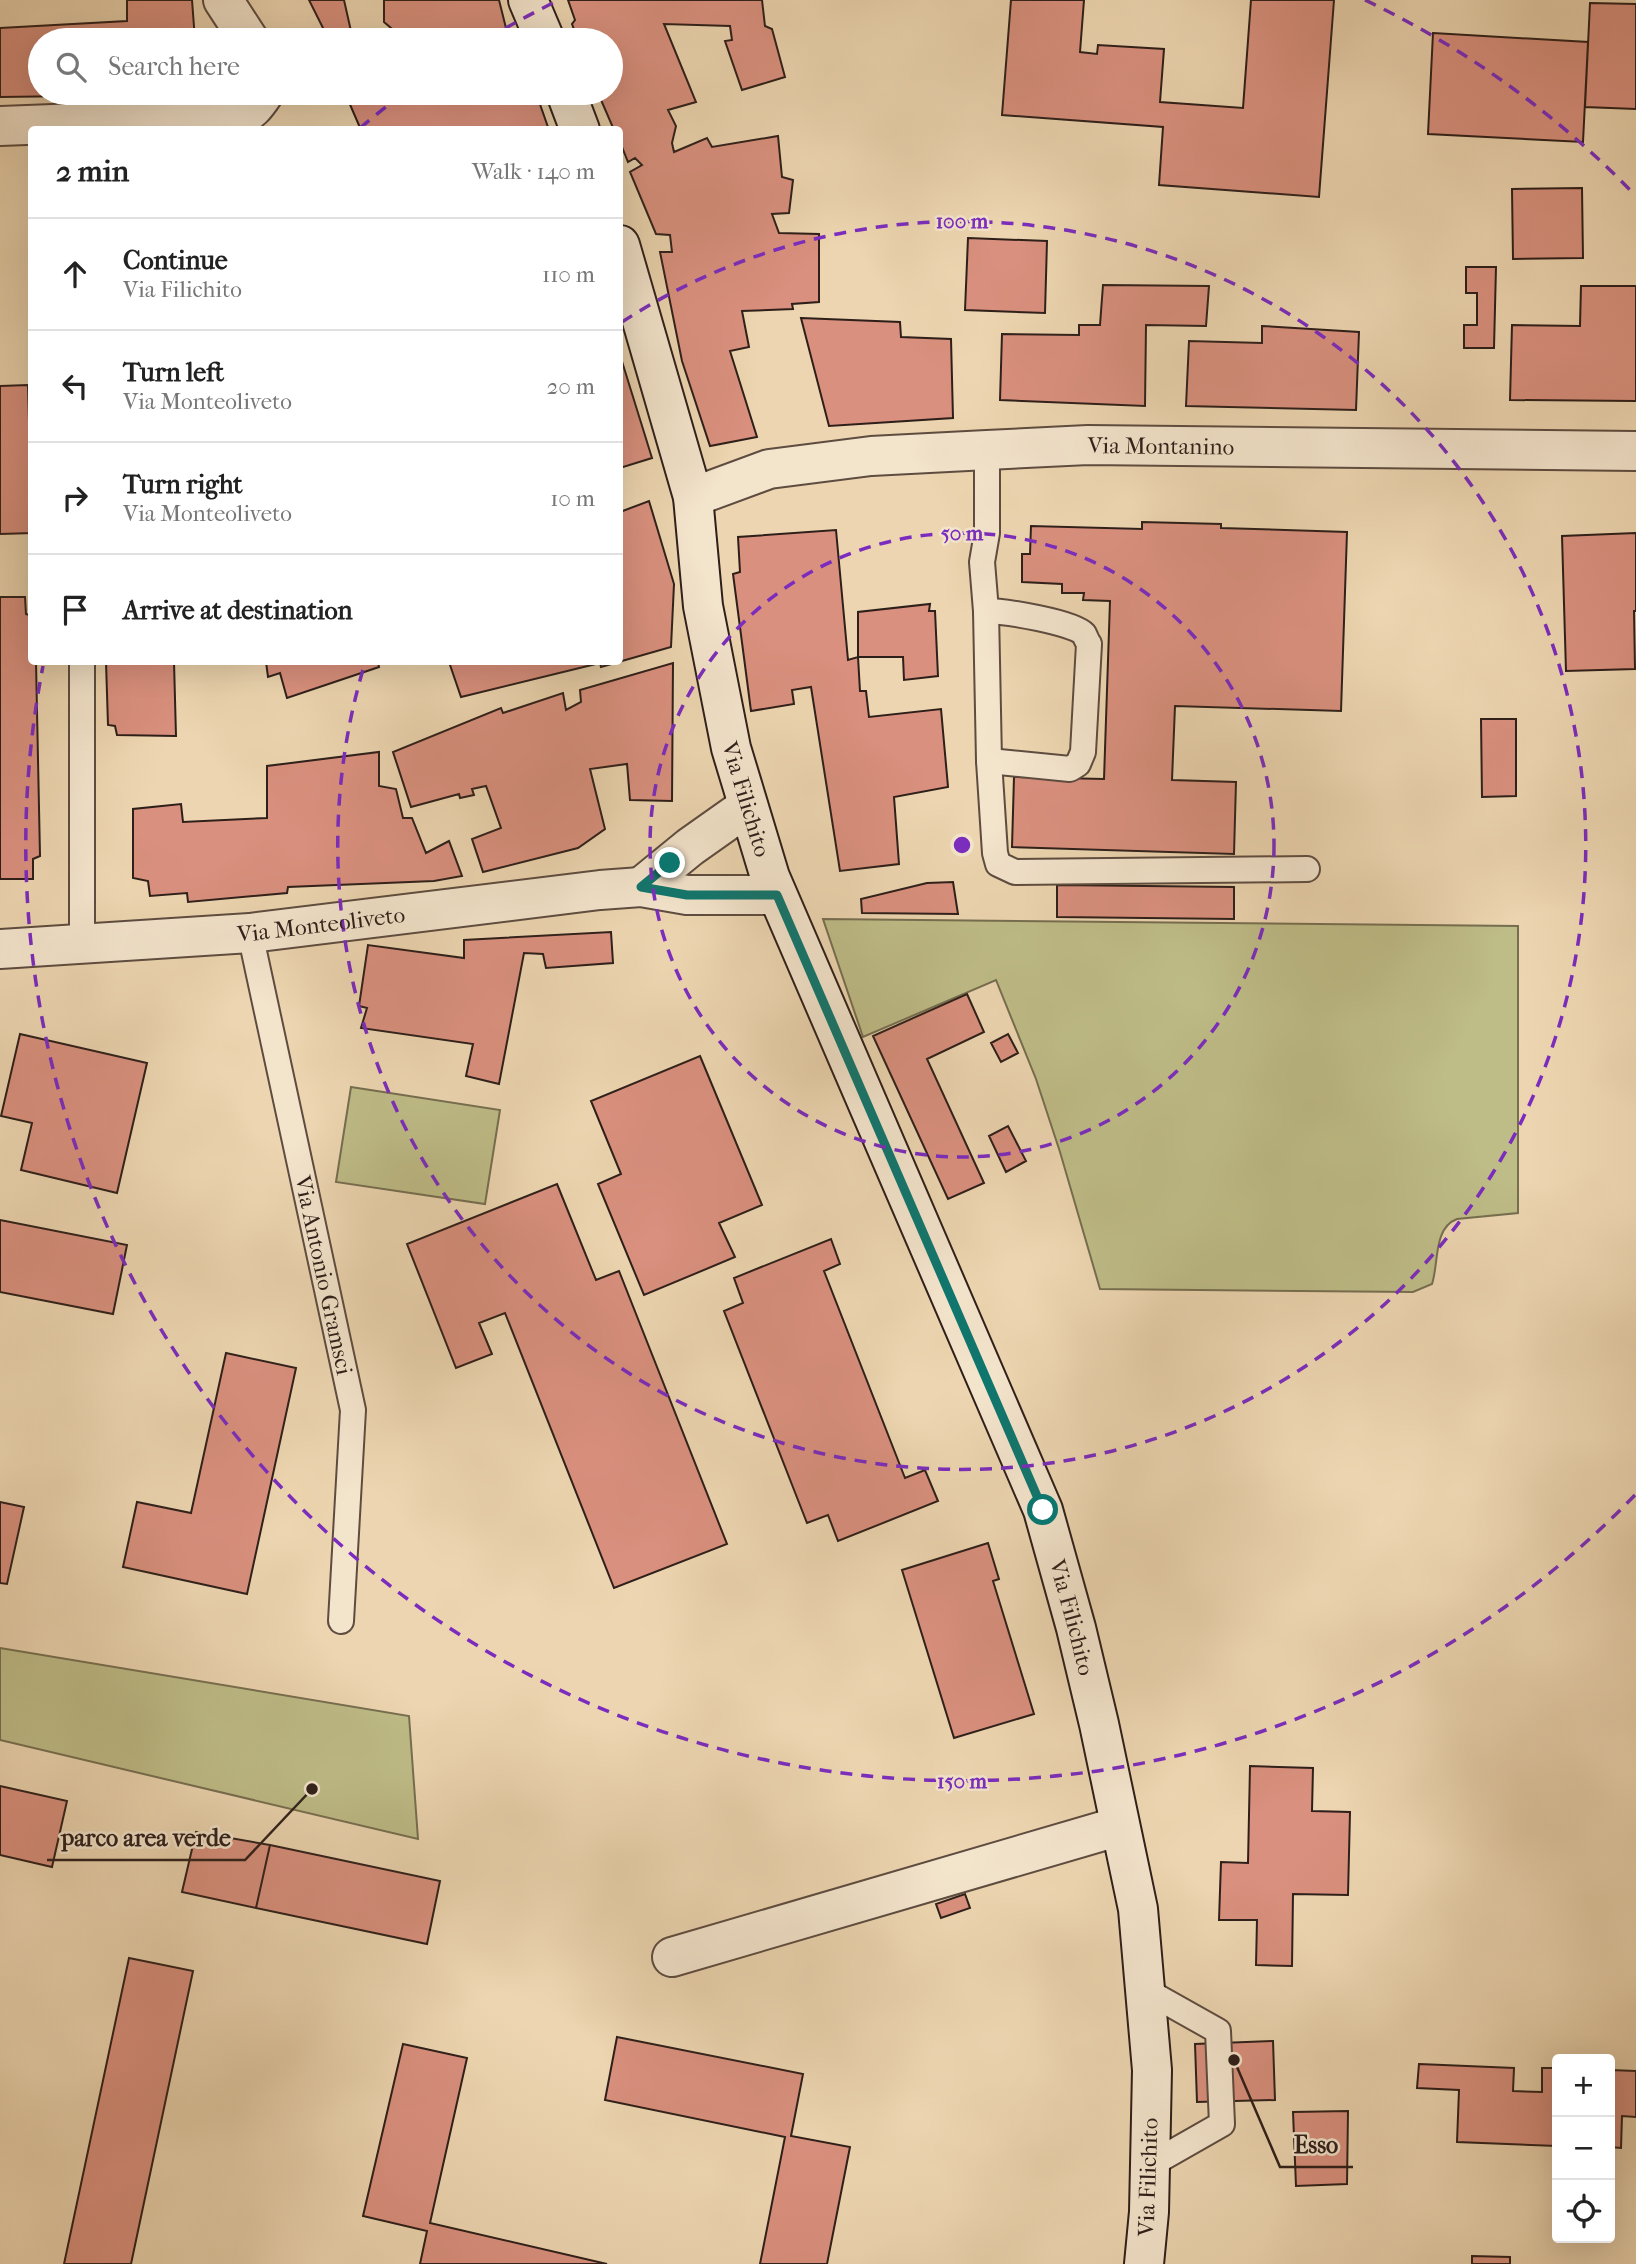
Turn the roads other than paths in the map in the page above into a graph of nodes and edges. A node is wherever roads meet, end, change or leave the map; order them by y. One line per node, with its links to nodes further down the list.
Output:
1 (223, 0): 3 (street)
2 (528, 0): 4 (street)
3 (241, 28)
4 (540, 28)
5 (255, 105): 7 (street)
6 (571, 105): 8 (street)
7 (0, 126)
8 (578, 126)
9 (623, 256): 12 (street, Via Filichito)
10 (987, 450): 11 (street, Via Montanino); 12 (street, Via Montanino); 13 (lane)
11 (1636, 451)
12 (692, 497): 16 (street, Via Filichito)
13 (986, 611): 15 (lane); 15 (lane)
14 (82, 665): 21 (lane)
15 (989, 761): 17 (lane)
16 (748, 806): 18 (street); 19 (street, Via Filichito)
17 (1307, 869)
18 (641, 887): 19 (street, Via Monteoliveto); 20 (street, Via Monteoliveto)
19 (777, 895): 24 (street, Via Filichito)
20 (250, 933): 21 (street, Via Monteoliveto); 23 (lane, Via Antonio Gramsci)
21 (82, 943): 22 (street, Via Monteoliveto)
22 (0, 949)
23 (341, 1621)
24 (1120, 1826): 25 (street); 26 (street, Via Filichito)
25 (672, 1957)
26 (1146, 1990): 27 (street, Via Filichito); 27 (lane)
27 (1150, 2165): 28 (street, Via Filichito)
28 (1144, 2264)

